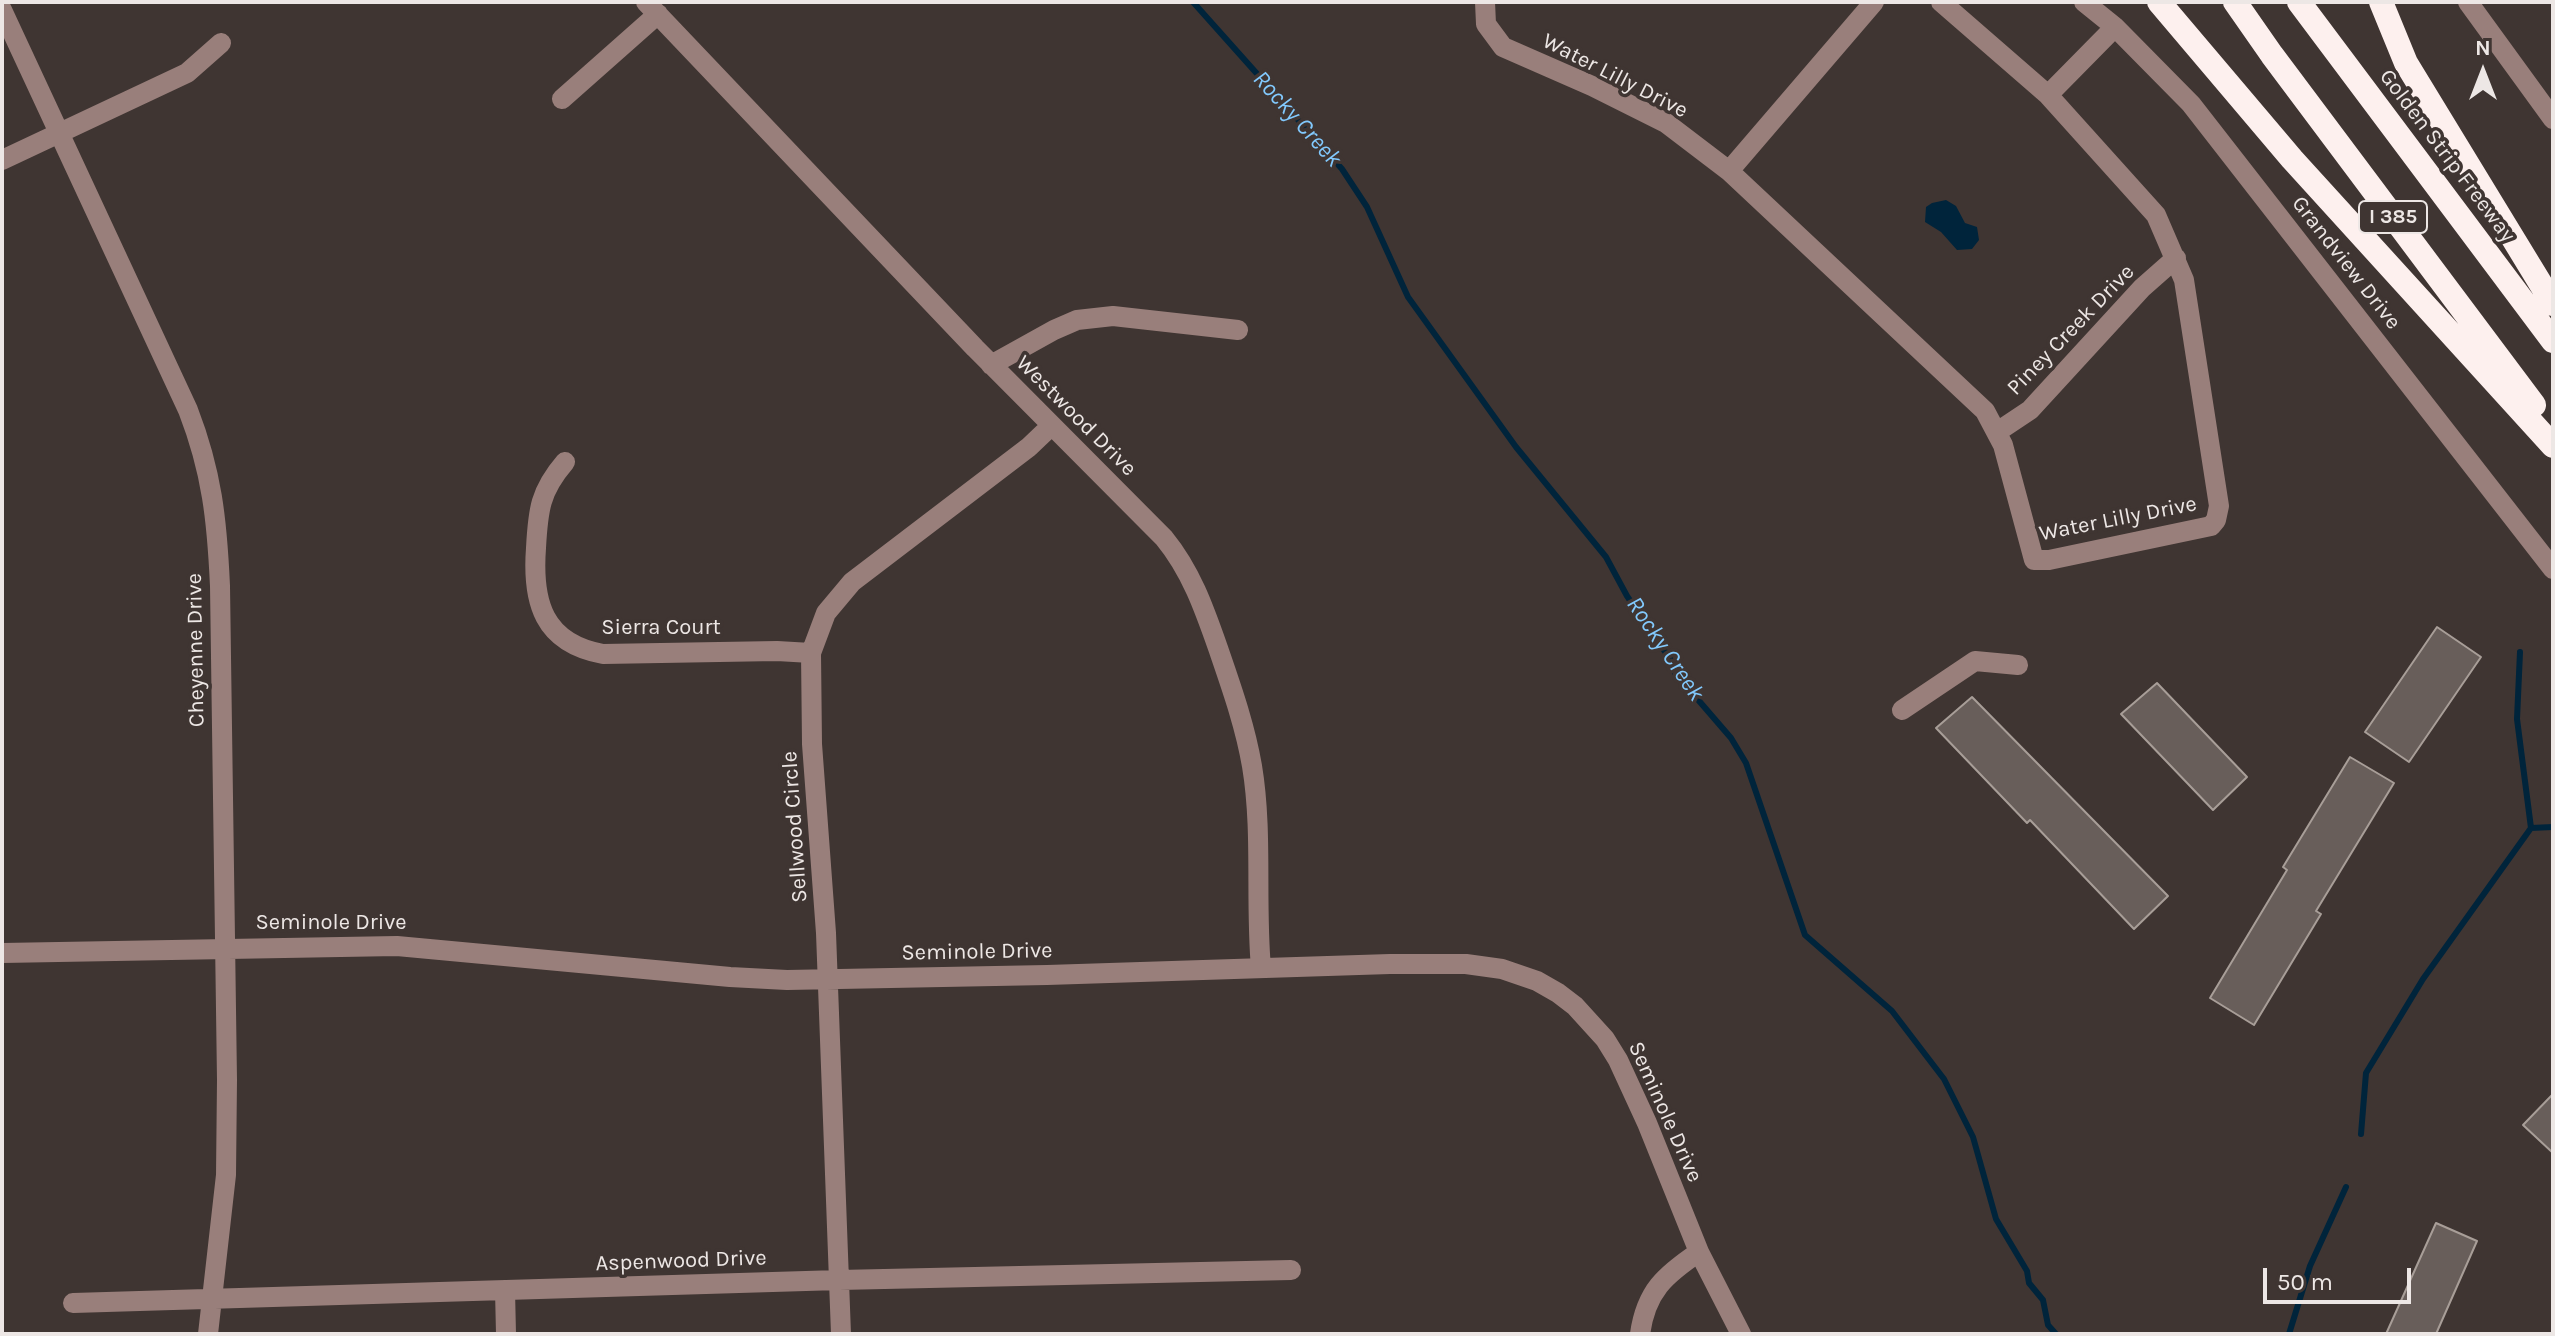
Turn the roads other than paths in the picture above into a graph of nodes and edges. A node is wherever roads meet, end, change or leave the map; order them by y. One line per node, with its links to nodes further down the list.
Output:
1 (1485, 2): 19 (street, Water Lilly Drive)
2 (1874, 2): 19 (street)
3 (1941, 2): 14 (street, Water Lilly Drive)
4 (2084, 2): 12 (street, Grandview Drive)
5 (2159, 2): 28 (highway)
6 (2235, 2): 26 (highway, I 385)
7 (2299, 2): 23 (highway, Golden Strip Freeway / I 385)
8 (2381, 2): 21 (highway)
9 (2468, 2): 16 (street)
10 (652, 8): 15 (street); 24 (street, Westwood Drive)
11 (2, 10): 17 (street, Cheyenne Drive)
12 (2115, 27): 14 (street); 30 (street, Grandview Drive)
13 (221, 43): 17 (street)
14 (2048, 95): 20 (street, Water Lilly Drive)
15 (562, 99)
16 (2553, 119)
17 (59, 134): 18 (street); 34 (street, Cheyenne Drive)
18 (2, 160)
19 (1729, 171): 27 (street, Water Lilly Drive)
20 (2176, 258): 27 (street, Piney Creek Drive); 27 (street, Water Lilly Drive)
21 (2553, 304)
22 (1238, 330): 24 (street)
23 (2553, 341)
24 (991, 365): 25 (street, Westwood Drive)
25 (1051, 426): 31 (street, Sellwood Circle); 36 (street, Westwood Drive)
26 (2553, 430)
27 (1997, 432)
28 (2553, 446)
29 (565, 462): 31 (street, Sierra Court)
30 (2553, 569)
31 (811, 653): 37 (street, Sellwood Circle)
32 (2018, 665): 33 (street)
33 (1902, 710)
34 (225, 949): 35 (street, Seminole Drive); 37 (street, Seminole Drive); 42 (street, Cheyenne Drive)
35 (2, 953)
36 (1261, 968): 37 (street, Seminole Drive); 38 (street, Seminole Drive)
37 (828, 979): 40 (street, Sellwood Circle)
38 (1699, 1252): 47 (street); 48 (street, Seminole Drive)
39 (1291, 1270): 40 (street, Aspenwood Drive)
40 (839, 1280): 41 (street, Aspenwood Drive); 46 (street, Sellwood Circle)
41 (505, 1290): 42 (street, Aspenwood Drive); 45 (street)
42 (212, 1299): 43 (street, Aspenwood Drive); 44 (street, Cheyenne Drive)
43 (73, 1303)
44 (208, 1334)
45 (506, 1334)
46 (841, 1334)
47 (1640, 1334)
48 (1741, 1334)

